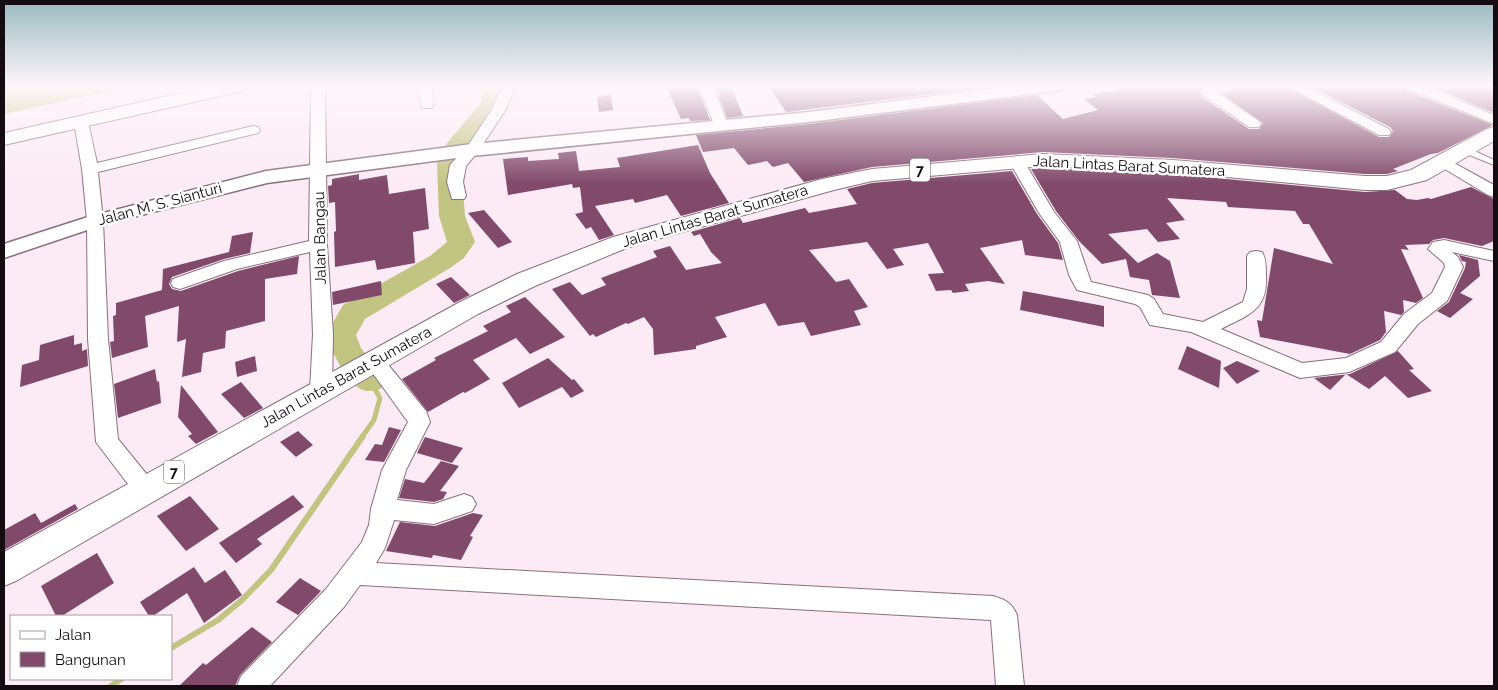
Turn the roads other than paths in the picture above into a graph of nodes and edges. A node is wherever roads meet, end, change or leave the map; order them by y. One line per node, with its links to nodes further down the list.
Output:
1 (98, 118): 8 (main road)
2 (318, 118): 21 (street, Jalan Bangau)
3 (493, 118): 16 (street)
4 (719, 118): 10 (street)
5 (794, 118): 10 (street, Jalan M. S. Sianturi)
6 (1246, 118): 9 (street)
7 (1357, 118): 12 (street)
8 (81, 122): 14 (main road); 20 (street)
9 (1254, 124)
10 (722, 127): 16 (street, Jalan M. S. Sianturi)
11 (253, 130): 20 (street)
12 (1384, 132)
13 (1494, 133): 15 (main road, Jalan Lintas Barat Sumatera / 7)
14 (4, 139)
15 (1465, 150): 18 (main road, Jalan Lintas Barat Sumatera / 7); 19 (lane)
16 (469, 151): 21 (street, Jalan M. S. Sianturi); 23 (street)
17 (1016, 161): 18 (main road, Jalan Lintas Barat Sumatera / 7); 30 (street); 31 (main road, Jalan Lintas Barat Sumatera / 7)
18 (1443, 162): 22 (street)
19 (1494, 163)
20 (90, 169): 24 (street)
21 (319, 169): 24 (street, Jalan M. S. Sianturi); 25 (street, Jalan Bangau)
22 (1494, 192)
23 (458, 196)
24 (95, 222): 26 (street, Jalan M. S. Sianturi); 32 (street)
25 (318, 245): 29 (street); 31 (street, Jalan Bangau)
26 (4, 251)
27 (1256, 256): 30 (street)
28 (1494, 256): 30 (street)
29 (180, 283)
30 (1204, 330)
31 (353, 373): 32 (main road, Jalan Lintas Barat Sumatera / 7); 34 (street)
32 (145, 489): 35 (main road, Jalan Lintas Barat Sumatera / 7)
33 (464, 504): 34 (street)
34 (382, 509): 36 (street)
35 (4, 570)
36 (353, 573): 37 (street); 38 (street)
37 (251, 686)
38 (1010, 686)

